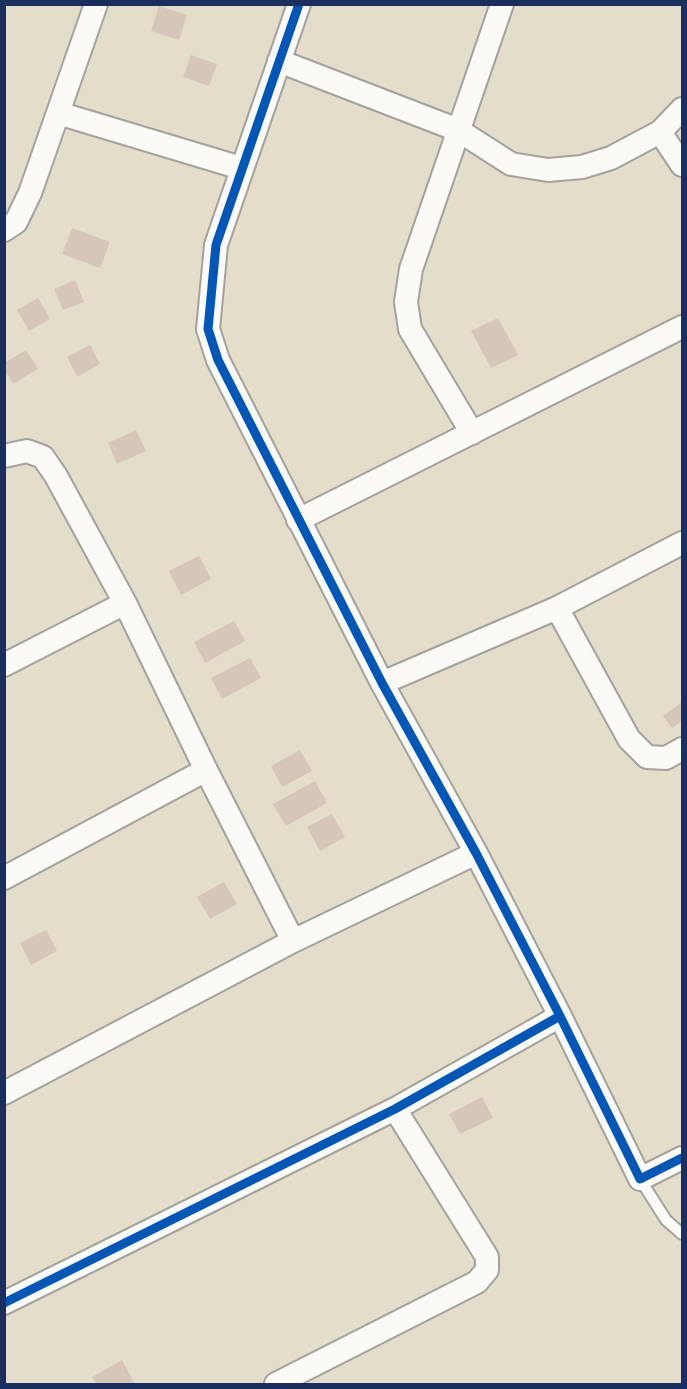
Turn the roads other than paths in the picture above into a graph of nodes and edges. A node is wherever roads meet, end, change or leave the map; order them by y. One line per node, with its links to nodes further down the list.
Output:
1 (96, 4): 6 (street)
2 (299, 4): 4 (street)
3 (502, 4): 7 (street)
4 (279, 61): 7 (street); 10 (street)
5 (682, 109): 8 (street)
6 (58, 112): 10 (street); 11 (street)
7 (458, 130): 8 (street); 13 (street)
8 (660, 132): 9 (street)
9 (682, 165)
10 (241, 168): 15 (street)
11 (4, 230)
12 (682, 327): 13 (street)
13 (472, 433): 15 (street)
14 (4, 456): 17 (street)
15 (298, 520): 20 (street)
16 (682, 543): 18 (street)
17 (125, 603): 19 (street); 22 (street)
18 (557, 608): 20 (street); 21 (street)
19 (4, 666)
20 (382, 683): 23 (street)
21 (682, 749)
22 (206, 770): 24 (street); 25 (street)
23 (476, 853): 25 (street); 26 (street)
24 (4, 878)
25 (293, 941): 27 (street)
26 (560, 1016): 28 (street); 30 (street)
27 (4, 1093)
28 (395, 1109): 32 (street); 33 (street)
29 (682, 1158): 30 (street)
30 (640, 1179): 31 (lane)
31 (682, 1234)
32 (4, 1303)
33 (276, 1384)

